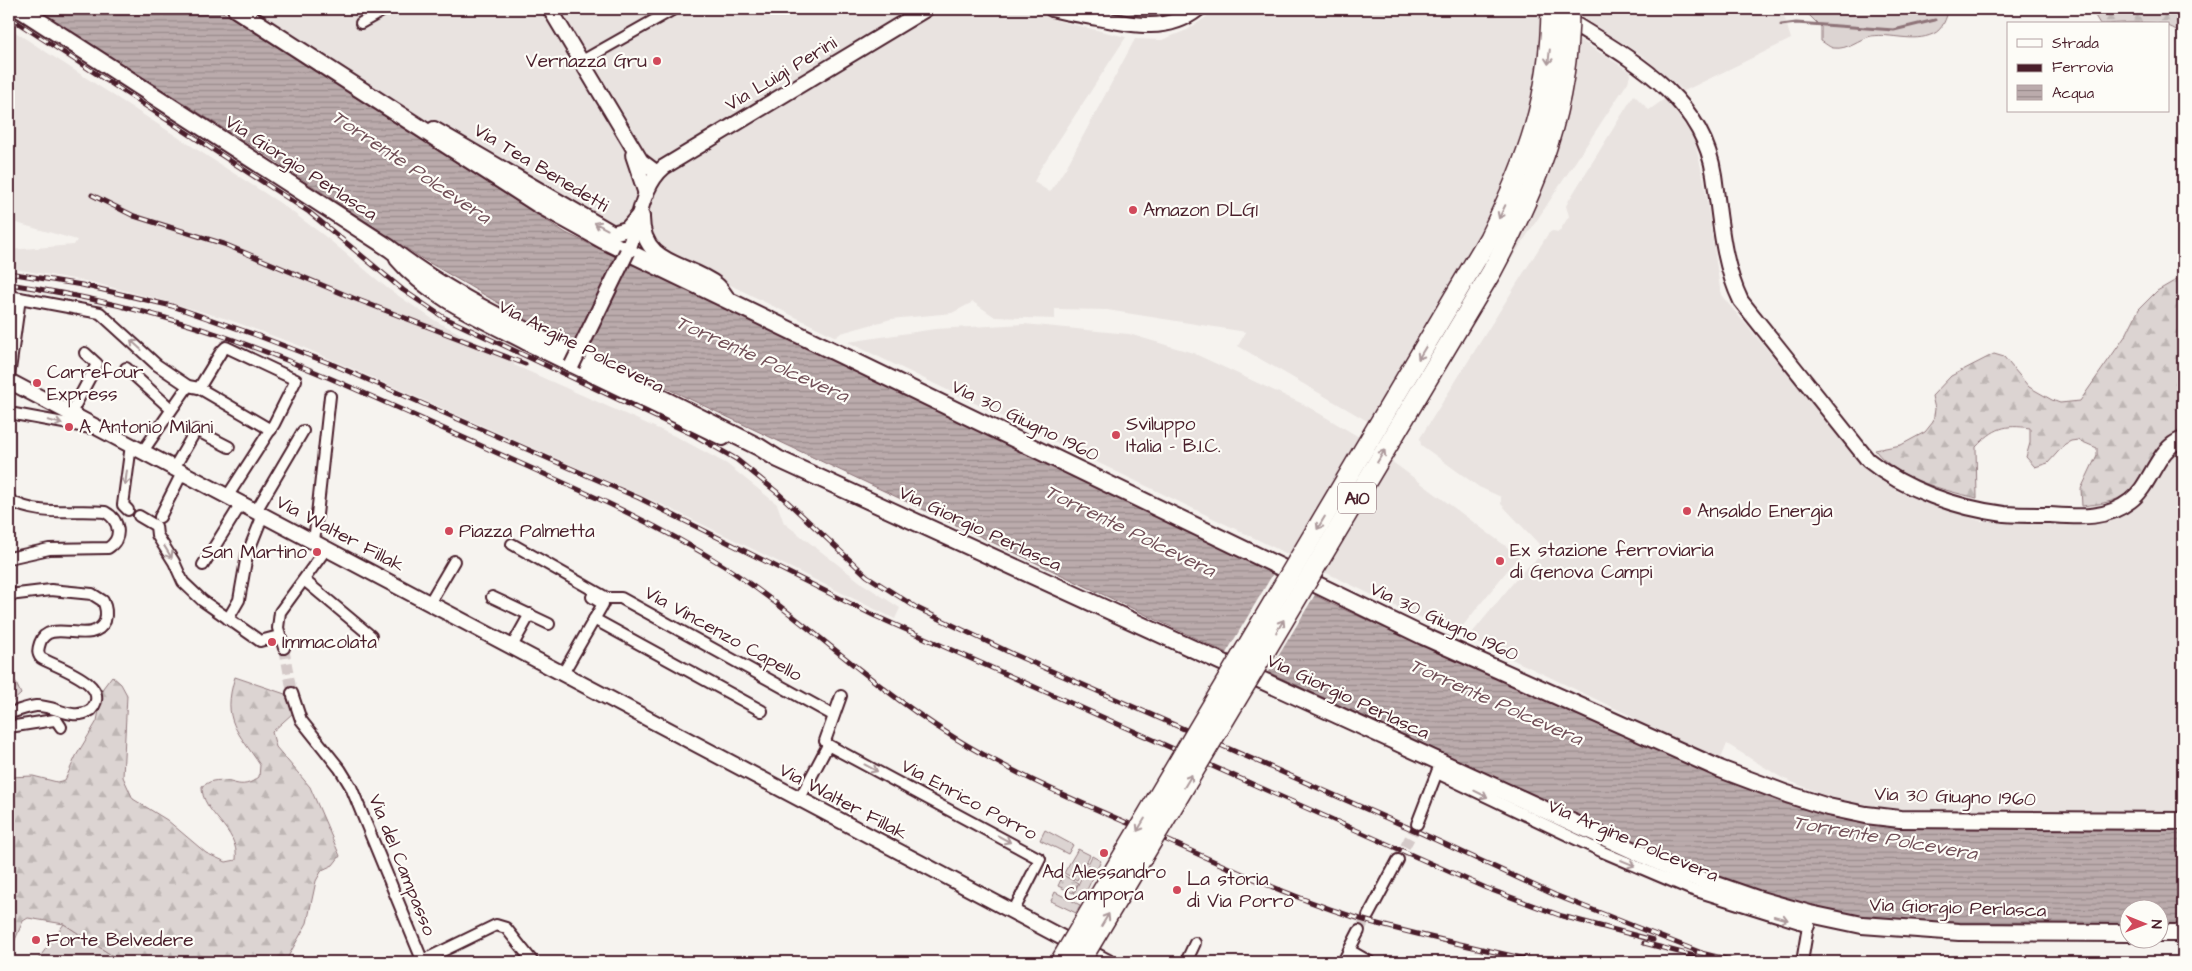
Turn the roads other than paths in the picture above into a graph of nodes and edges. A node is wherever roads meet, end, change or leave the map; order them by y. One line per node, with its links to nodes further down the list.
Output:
1 (20, 9): 24 (main road, Via Giorgio Perlasca)
2 (236, 9): 12 (main road, Via Tea Benedetti)
3 (246, 9): 12 (street)
4 (386, 9): 13 (street)
5 (550, 9): 14 (main road)
6 (674, 9): 14 (street)
7 (926, 9): 17 (main road, Via Luigi Perini)
8 (1052, 9): 9 (main road)
9 (1198, 9)
10 (1550, 9): 36 (main road); 91 (highway, A10, one-way to 91, bridge)
11 (1569, 9): 92 (highway, A10, one-way to 11, bridge)
12 (256, 22): 15 (main road, Via Tea Benedetti)
13 (361, 23)
14 (582, 61): 16 (main road)
15 (416, 126): 18 (main road, Via Tea Benedetti, one-way to 15); 19 (main road, Via Tea Benedetti)
16 (631, 144): 17 (main road); 18 (main road)
17 (657, 173): 18 (main road)
18 (643, 204): 19 (main road); 22 (main road, Via 30 Giugno 1960)
19 (627, 252): 22 (main road, Via 30 Giugno 1960); 24 (main road, bridge)
20 (9, 296): 21 (street)
21 (20, 298): 26 (street); 27 (street, one-way to 21)
22 (729, 300): 76 (main road, Via 30 Giugno 1960)
23 (85, 353): 32 (street)
24 (574, 359): 74 (main road, Via Giorgio Perlasca)
25 (126, 368): 30 (street)
26 (9, 379): 32 (main road, Via Walter Fillak)
27 (188, 386): 28 (street); 30 (street)
28 (199, 388): 34 (street); 34 (street)
29 (330, 396): 48 (street)
30 (171, 409): 38 (street)
31 (9, 413): 33 (street, Via Walter Fillak, one-way to 33)
32 (71, 413): 33 (main road, Via Walter Fillak)
33 (101, 429): 38 (main road, Via Walter Fillak)
34 (271, 430): 40 (street)
35 (303, 431): 44 (street)
36 (2183, 439)
37 (229, 447): 39 (street)
38 (137, 448): 39 (main road, Via Walter Fillak); 43 (street, one-way to 43)
39 (178, 471): 40 (main road, Via Walter Fillak); 46 (street)
40 (228, 496): 42 (main road, Via Walter Fillak)
41 (9, 500): 49 (street)
42 (241, 504): 44 (main road, Via Walter Fillak); 51 (street)
43 (128, 510)
44 (259, 513): 48 (main road, Via Walter Fillak); 58 (street)
45 (139, 516): 58 (street, one-way to 58)
46 (160, 517)
47 (512, 544): 70 (street, Via Vincenzo Capello)
48 (320, 545): 52 (street); 56 (main road, Via Walter Fillak)
49 (9, 558)
50 (454, 561): 56 (street)
51 (203, 565)
52 (304, 580): 61 (street); 62 (street)
53 (582, 591): 59 (street)
54 (9, 595): 69 (street)
55 (492, 597): 57 (street)
56 (430, 602): 64 (main road, Via Walter Fillak)
57 (530, 614): 60 (street); 64 (street)
58 (228, 619): 61 (street)
59 (594, 619): 65 (street); 68 (street)
60 (549, 624)
61 (279, 636): 63 (street)
62 (371, 636)
63 (284, 648)
64 (511, 648): 65 (main road, Via Walter Fillak)
65 (562, 675): 75 (main road, Via Walter Fillak)
66 (292, 693): 89 (street, Via del Campasso)
67 (841, 696): 70 (street)
68 (762, 711)
69 (9, 713)
70 (833, 715): 73 (street)
71 (9, 727): 72 (street)
72 (61, 728)
73 (828, 745): 75 (street); 79 (street, Via Enrico Porro, one-way to 79)
74 (1439, 768): 77 (street); 81 (main road, Via Giorgio Perlasca)
75 (799, 800): 79 (main road, Via Walter Fillak)
76 (2183, 821)
77 (1417, 824)
78 (1398, 860): 80 (street)
79 (1013, 912): 93 (main road, Via Walter Fillak)
80 (1368, 916)
81 (1809, 920): 83 (main road, Via Giorgio Perlasca); 88 (street)
82 (1359, 931): 87 (street)
83 (2120, 933)
84 (2170, 933): 85 (main road)
85 (2183, 933)
86 (1195, 943): 94 (street)
87 (1349, 950): 95 (street); 96 (street)
88 (1803, 956)
89 (422, 962): 90 (street, Via del Campasso)
90 (533, 962)
91 (1060, 962)
92 (1080, 962)
93 (1108, 962)
94 (1186, 962)
95 (1343, 962)
96 (1370, 962)

